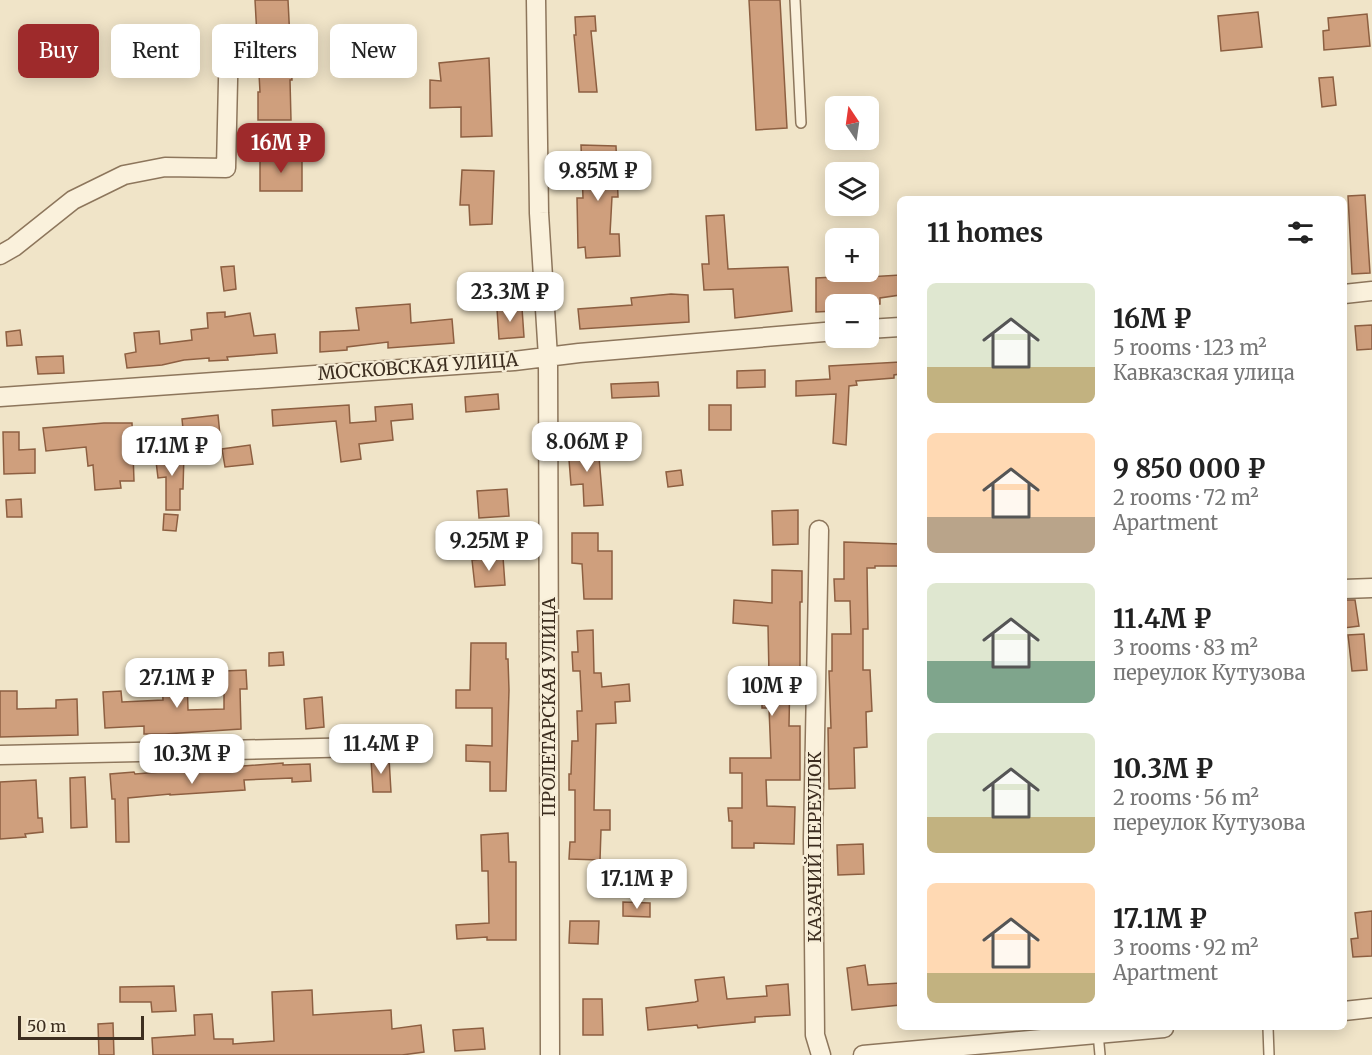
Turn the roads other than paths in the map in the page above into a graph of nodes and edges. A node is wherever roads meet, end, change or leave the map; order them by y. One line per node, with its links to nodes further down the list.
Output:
1 (536, 0): 11 (street, ПРОЛЕТАРСКАЯ УЛИЦА)
2 (795, 0): 4 (lane)
3 (228, 78): 5 (street)
4 (801, 123)
5 (0, 255)
6 (1372, 291): 7 (street)
7 (1347, 294)
8 (897, 327): 9 (street)
9 (879, 328)
10 (825, 332): 11 (street, МОСКОВСКАЯ УЛИЦА)
11 (548, 357): 12 (street, МОСКОВСКАЯ УЛИЦА); 22 (street, ПРОЛЕТАРСКАЯ УЛИЦА)
12 (0, 397)
13 (819, 531): 23 (street, КАЗАЧИЙ ПЕРЕУЛОК)
14 (1372, 588): 15 (street)
15 (1347, 589)
16 (364, 747): 17 (street)
17 (0, 755)
18 (1372, 1008): 19 (street)
19 (1347, 1011)
20 (1098, 1030): 24 (street); 25 (lane)
21 (1268, 1030): 26 (lane)
22 (550, 1055)
23 (821, 1055)
24 (863, 1055)
25 (1100, 1055)
26 (1269, 1055)

